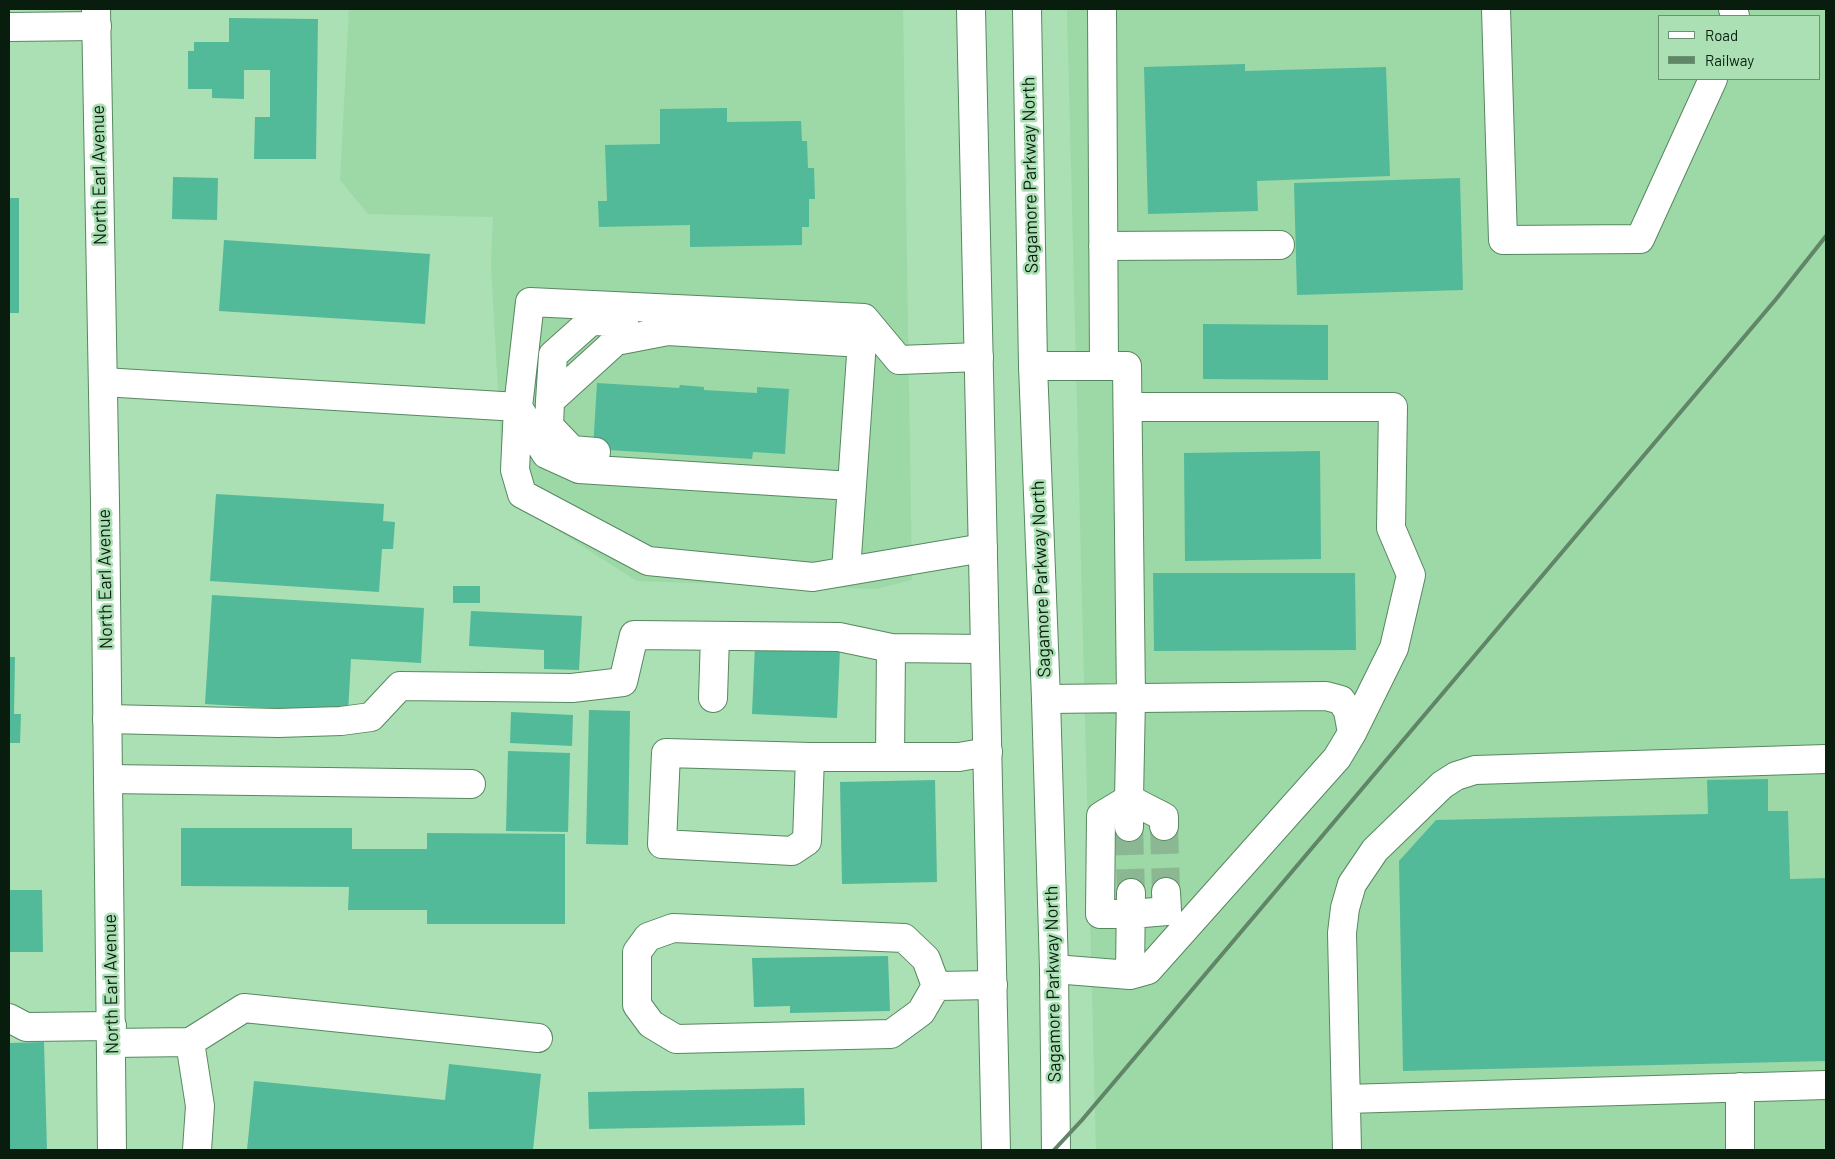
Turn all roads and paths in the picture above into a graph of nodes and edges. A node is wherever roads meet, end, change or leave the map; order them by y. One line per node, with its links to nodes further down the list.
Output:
1 (971, 9): 11 (main road)
2 (1027, 9): 12 (main road, Sagamore Parkway North)
3 (1102, 9): 9 (main road)
4 (1496, 9): 7 (main road)
5 (96, 17): 6 (main road); 14 (main road, North Earl Avenue)
6 (9, 27)
7 (1713, 80)
8 (1280, 245): 9 (main road)
9 (1103, 246): 13 (main road)
10 (863, 330): 11 (main road); 15 (main road); 17 (main road); 17 (main road)
11 (979, 357): 18 (main road)
12 (1033, 366): 13 (main road); 25 (main road, Sagamore Parkway North)
13 (1104, 366): 16 (main road)
14 (103, 382): 15 (main road); 26 (main road, North Earl Avenue)
15 (518, 407): 17 (main road); 19 (main road)
16 (1128, 407): 24 (main road); 27 (main road)
17 (853, 477): 19 (main road)
18 (983, 548): 19 (main road); 22 (main road)
19 (846, 571)
20 (715, 636): 21 (main road); 23 (main road); 26 (main road)
21 (891, 648): 22 (main road); 30 (main road)
22 (986, 649): 28 (main road)
23 (713, 698)
24 (1131, 698): 25 (main road); 27 (main road); 34 (main road)
25 (1046, 699): 39 (main road, Sagamore Parkway North)
26 (107, 719): 32 (main road, North Earl Avenue)
27 (1352, 732): 40 (main road)
28 (988, 752): 30 (main road); 41 (main road)
29 (810, 757): 29 (main road); 30 (main road)
30 (890, 757)
31 (1826, 759): 49 (main road)
32 (108, 779): 33 (main road); 44 (main road, North Earl Avenue)
33 (471, 784)
34 (1129, 800): 35 (main road); 36 (main road); 38 (main road)
35 (1164, 826)
36 (1129, 827)
37 (1166, 892): 38 (main road)
38 (1131, 904): 40 (main road)
39 (1054, 970): 40 (main road); 53 (main road, Sagamore Parkway North)
40 (1130, 975)
41 (993, 985): 42 (main road); 52 (main road)
42 (936, 986): 42 (main road)
43 (9, 1018): 44 (main road)
44 (112, 1034): 46 (main road); 50 (main road, North Earl Avenue)
45 (538, 1038): 46 (main road)
46 (190, 1042): 51 (main road)
47 (1826, 1085): 48 (main road)
48 (1740, 1087): 49 (main road); 55 (main road)
49 (1346, 1099): 54 (main road)
50 (112, 1150)
51 (197, 1150)
52 (996, 1150)
53 (1056, 1150)
54 (1347, 1150)
55 (1740, 1150)

